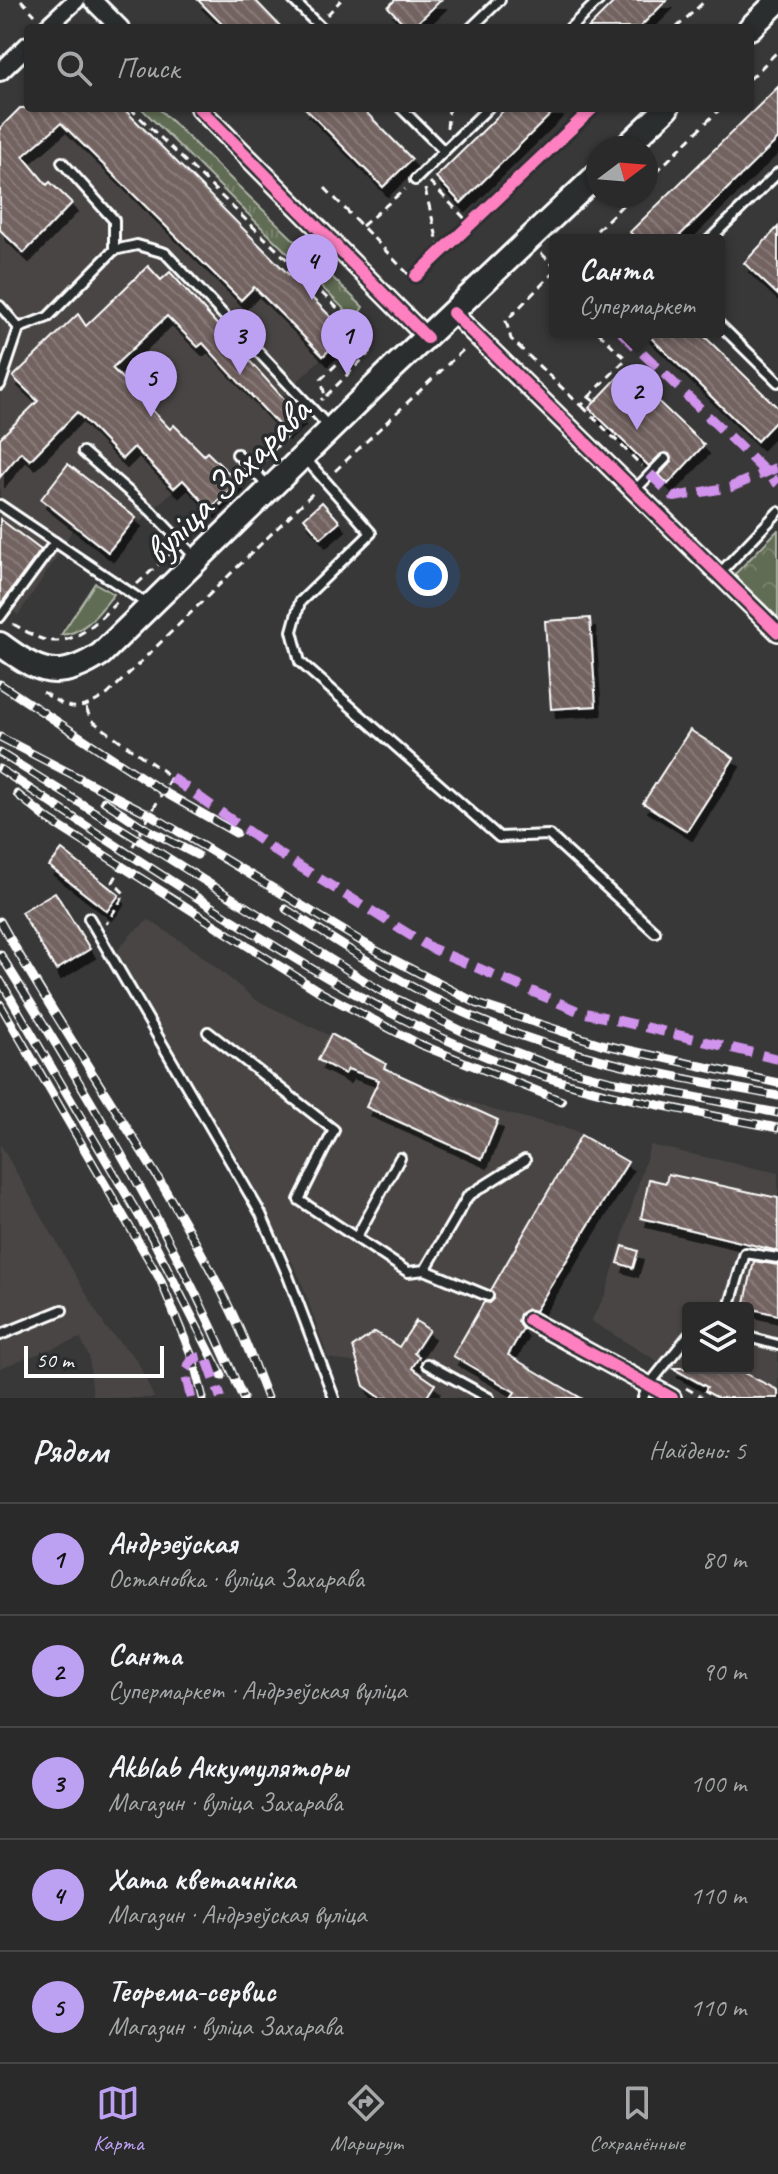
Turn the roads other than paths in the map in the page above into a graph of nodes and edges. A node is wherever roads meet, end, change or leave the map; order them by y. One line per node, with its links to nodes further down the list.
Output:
1 (76, 0): 7 (street)
2 (92, 0): 8 (street)
3 (293, 0): 9 (lane)
4 (500, 0): 10 (lane)
5 (599, 0): 11 (lane)
6 (778, 1): 12 (main road)
7 (41, 23)
8 (116, 24)
9 (317, 24)
10 (475, 24)
11 (574, 24)
12 (754, 24)
13 (24, 49): 14 (street)
14 (0, 72)
15 (203, 112): 31 (street)
16 (405, 112): 20 (lane)
17 (484, 112): 20 (lane)
18 (663, 112): 19 (main road)
19 (638, 136)
20 (444, 151): 23 (lane)
21 (62, 162): 26 (lane)
22 (778, 173): 25 (lane)
23 (418, 177)
24 (586, 186): 28 (main road, вуліца Захарава)
25 (715, 234)
26 (114, 250): 29 (lane); 34 (lane)
27 (0, 306): 29 (lane)
28 (453, 313): 31 (main road, вуліца Захарава); 40 (street)
29 (19, 328): 33 (lane)
30 (725, 330): 32 (lane)
31 (427, 338): 34 (main road, вуліца Захарава)
32 (778, 382)
33 (0, 385)
34 (331, 430): 37 (main road, вуліца Захарава)
35 (83, 452): 44 (lane)
36 (237, 454): 39 (lane)
37 (304, 456): 39 (main road, вуліца Захарава); 51 (lane)
38 (665, 459): 40 (lane)
39 (270, 489): 44 (main road, вуліца Захарава)
40 (634, 491): 45 (street)
41 (0, 505): 43 (lane)
42 (778, 512): 45 (lane)
43 (55, 542): 46 (lane); 47 (lane)
44 (198, 560): 46 (main road, вуліца Захарава)
45 (719, 574): 48 (street)
46 (151, 607): 49 (main road, вуліца Захарава)
47 (0, 617)
48 (778, 632)
49 (0, 644)
50 (89, 918): 69 (lane)
51 (655, 932)
52 (208, 1032): 55 (lane)
53 (400, 1158): 55 (lane)
54 (525, 1160): 57 (lane)
55 (356, 1238): 57 (lane)
56 (778, 1258): 59 (lane)
57 (425, 1270): 58 (lane)
58 (488, 1296)
59 (731, 1302)
60 (62, 1310): 62 (lane)
61 (529, 1320): 67 (street)
62 (0, 1335)
63 (754, 1339): 65 (lane)
64 (682, 1344): 67 (lane)
65 (778, 1345)
66 (427, 1364): 70 (lane)
67 (645, 1392): 68 (street)
68 (678, 1392)
69 (334, 1398)
70 (489, 1398)

